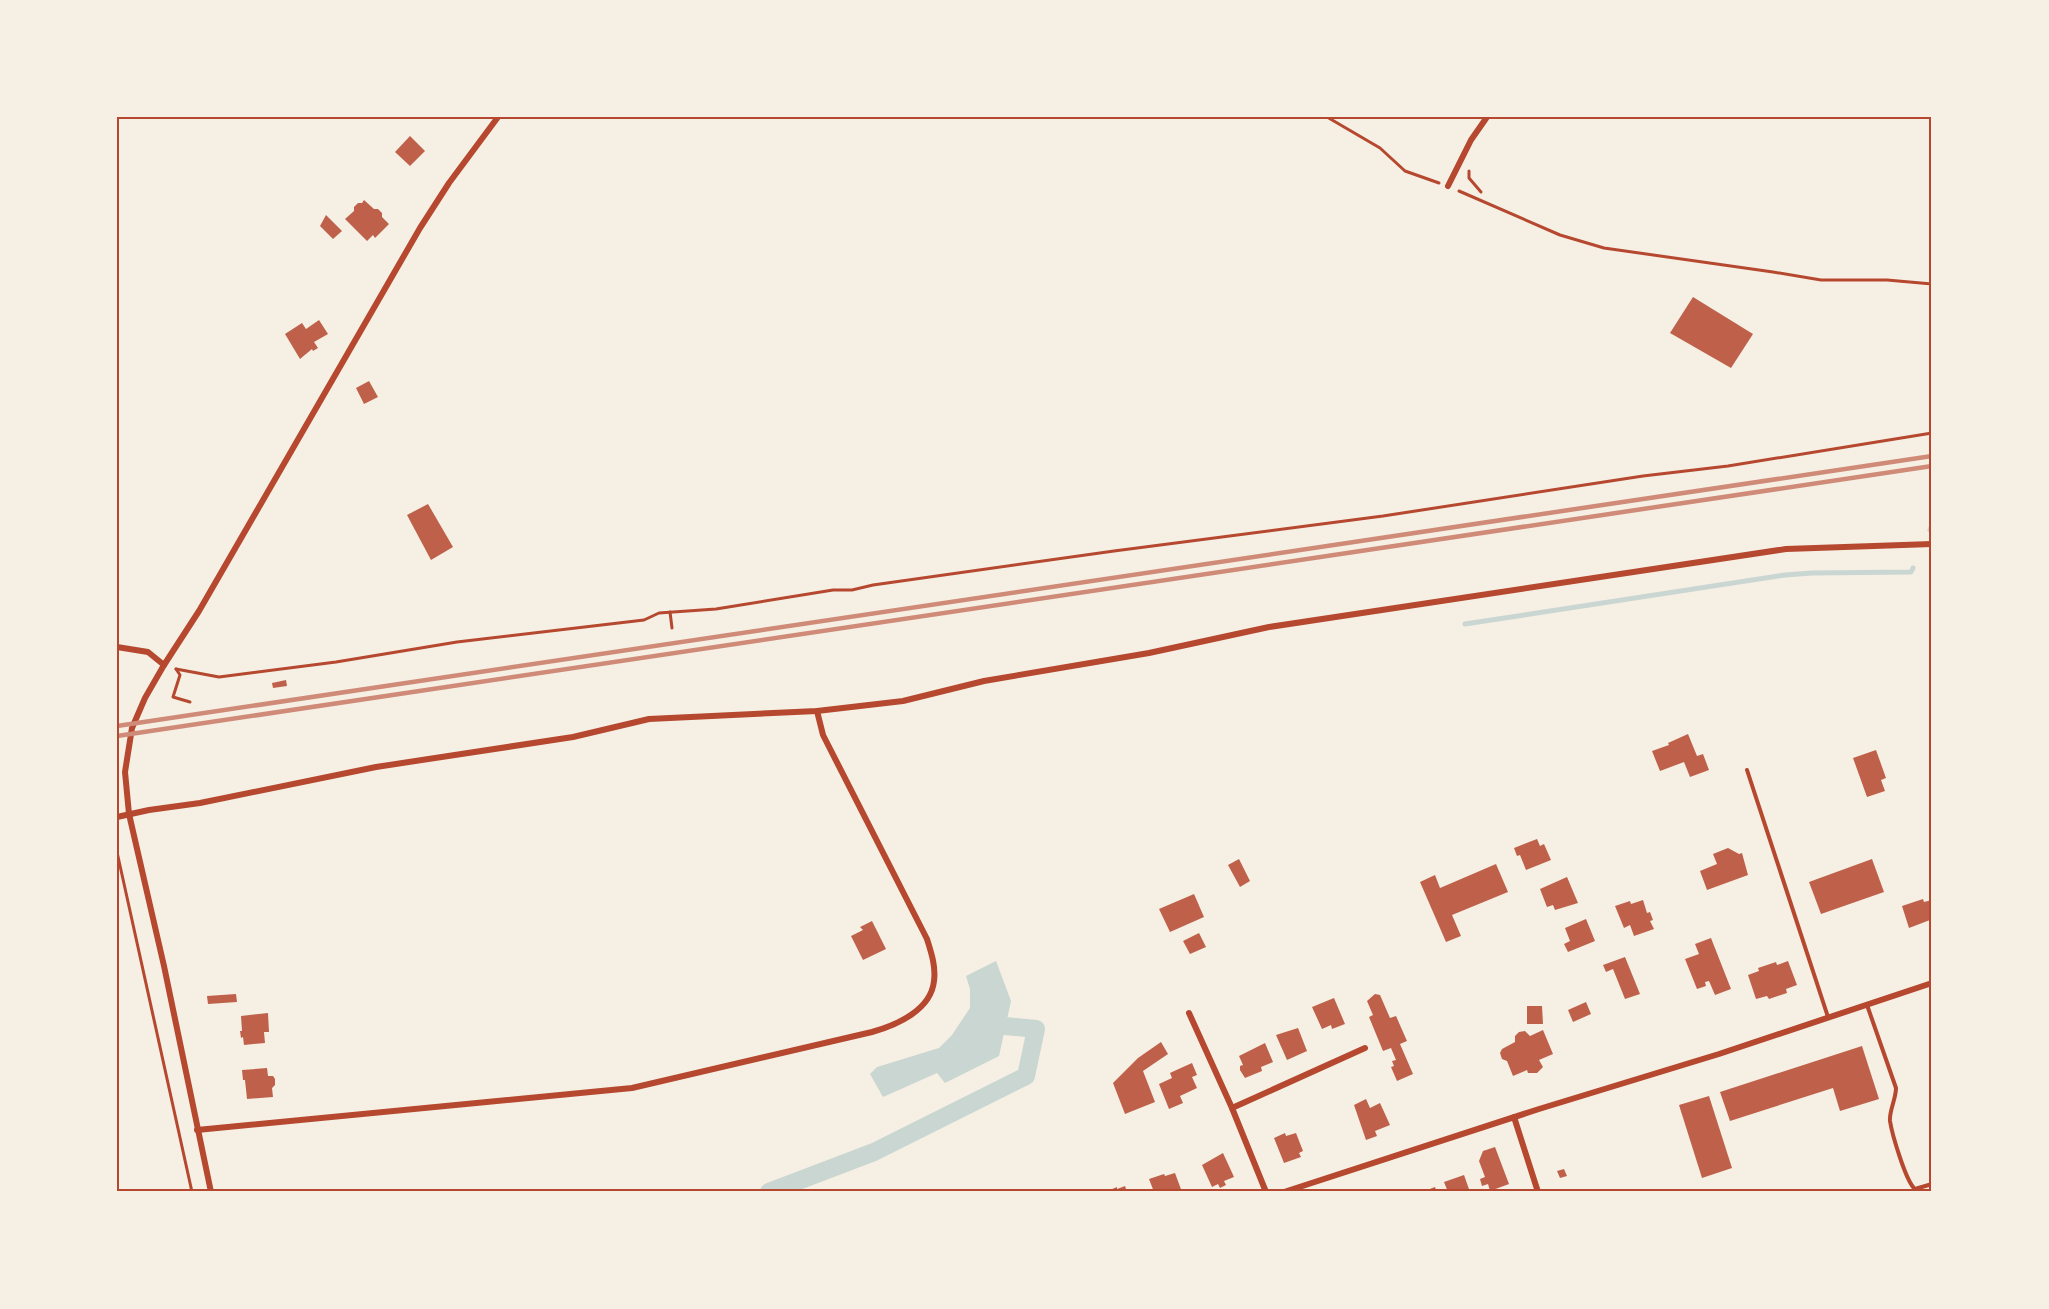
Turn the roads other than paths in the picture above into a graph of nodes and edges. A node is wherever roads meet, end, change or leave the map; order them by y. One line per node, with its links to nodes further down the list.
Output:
1 (498, 117): 6 (street)
2 (1487, 117): 3 (street)
3 (1448, 186)
4 (1932, 544): 7 (street)
5 (117, 646): 6 (street)
6 (164, 665): 9 (street)
7 (817, 711): 9 (street); 18 (street)
8 (1747, 770): 14 (lane)
9 (129, 814): 10 (street); 18 (street)
10 (117, 817)
11 (1932, 983): 12 (street)
12 (1867, 1004): 14 (street); 19 (lane)
13 (1189, 1013): 16 (street)
14 (1828, 1017): 17 (street)
15 (1365, 1048): 16 (street)
16 (1232, 1108): 21 (street)
17 (1514, 1118): 22 (street); 23 (street)
18 (197, 1130): 20 (street)
19 (1932, 1184)
20 (211, 1192)
21 (1266, 1192)
22 (1284, 1192)
23 (1538, 1192)

